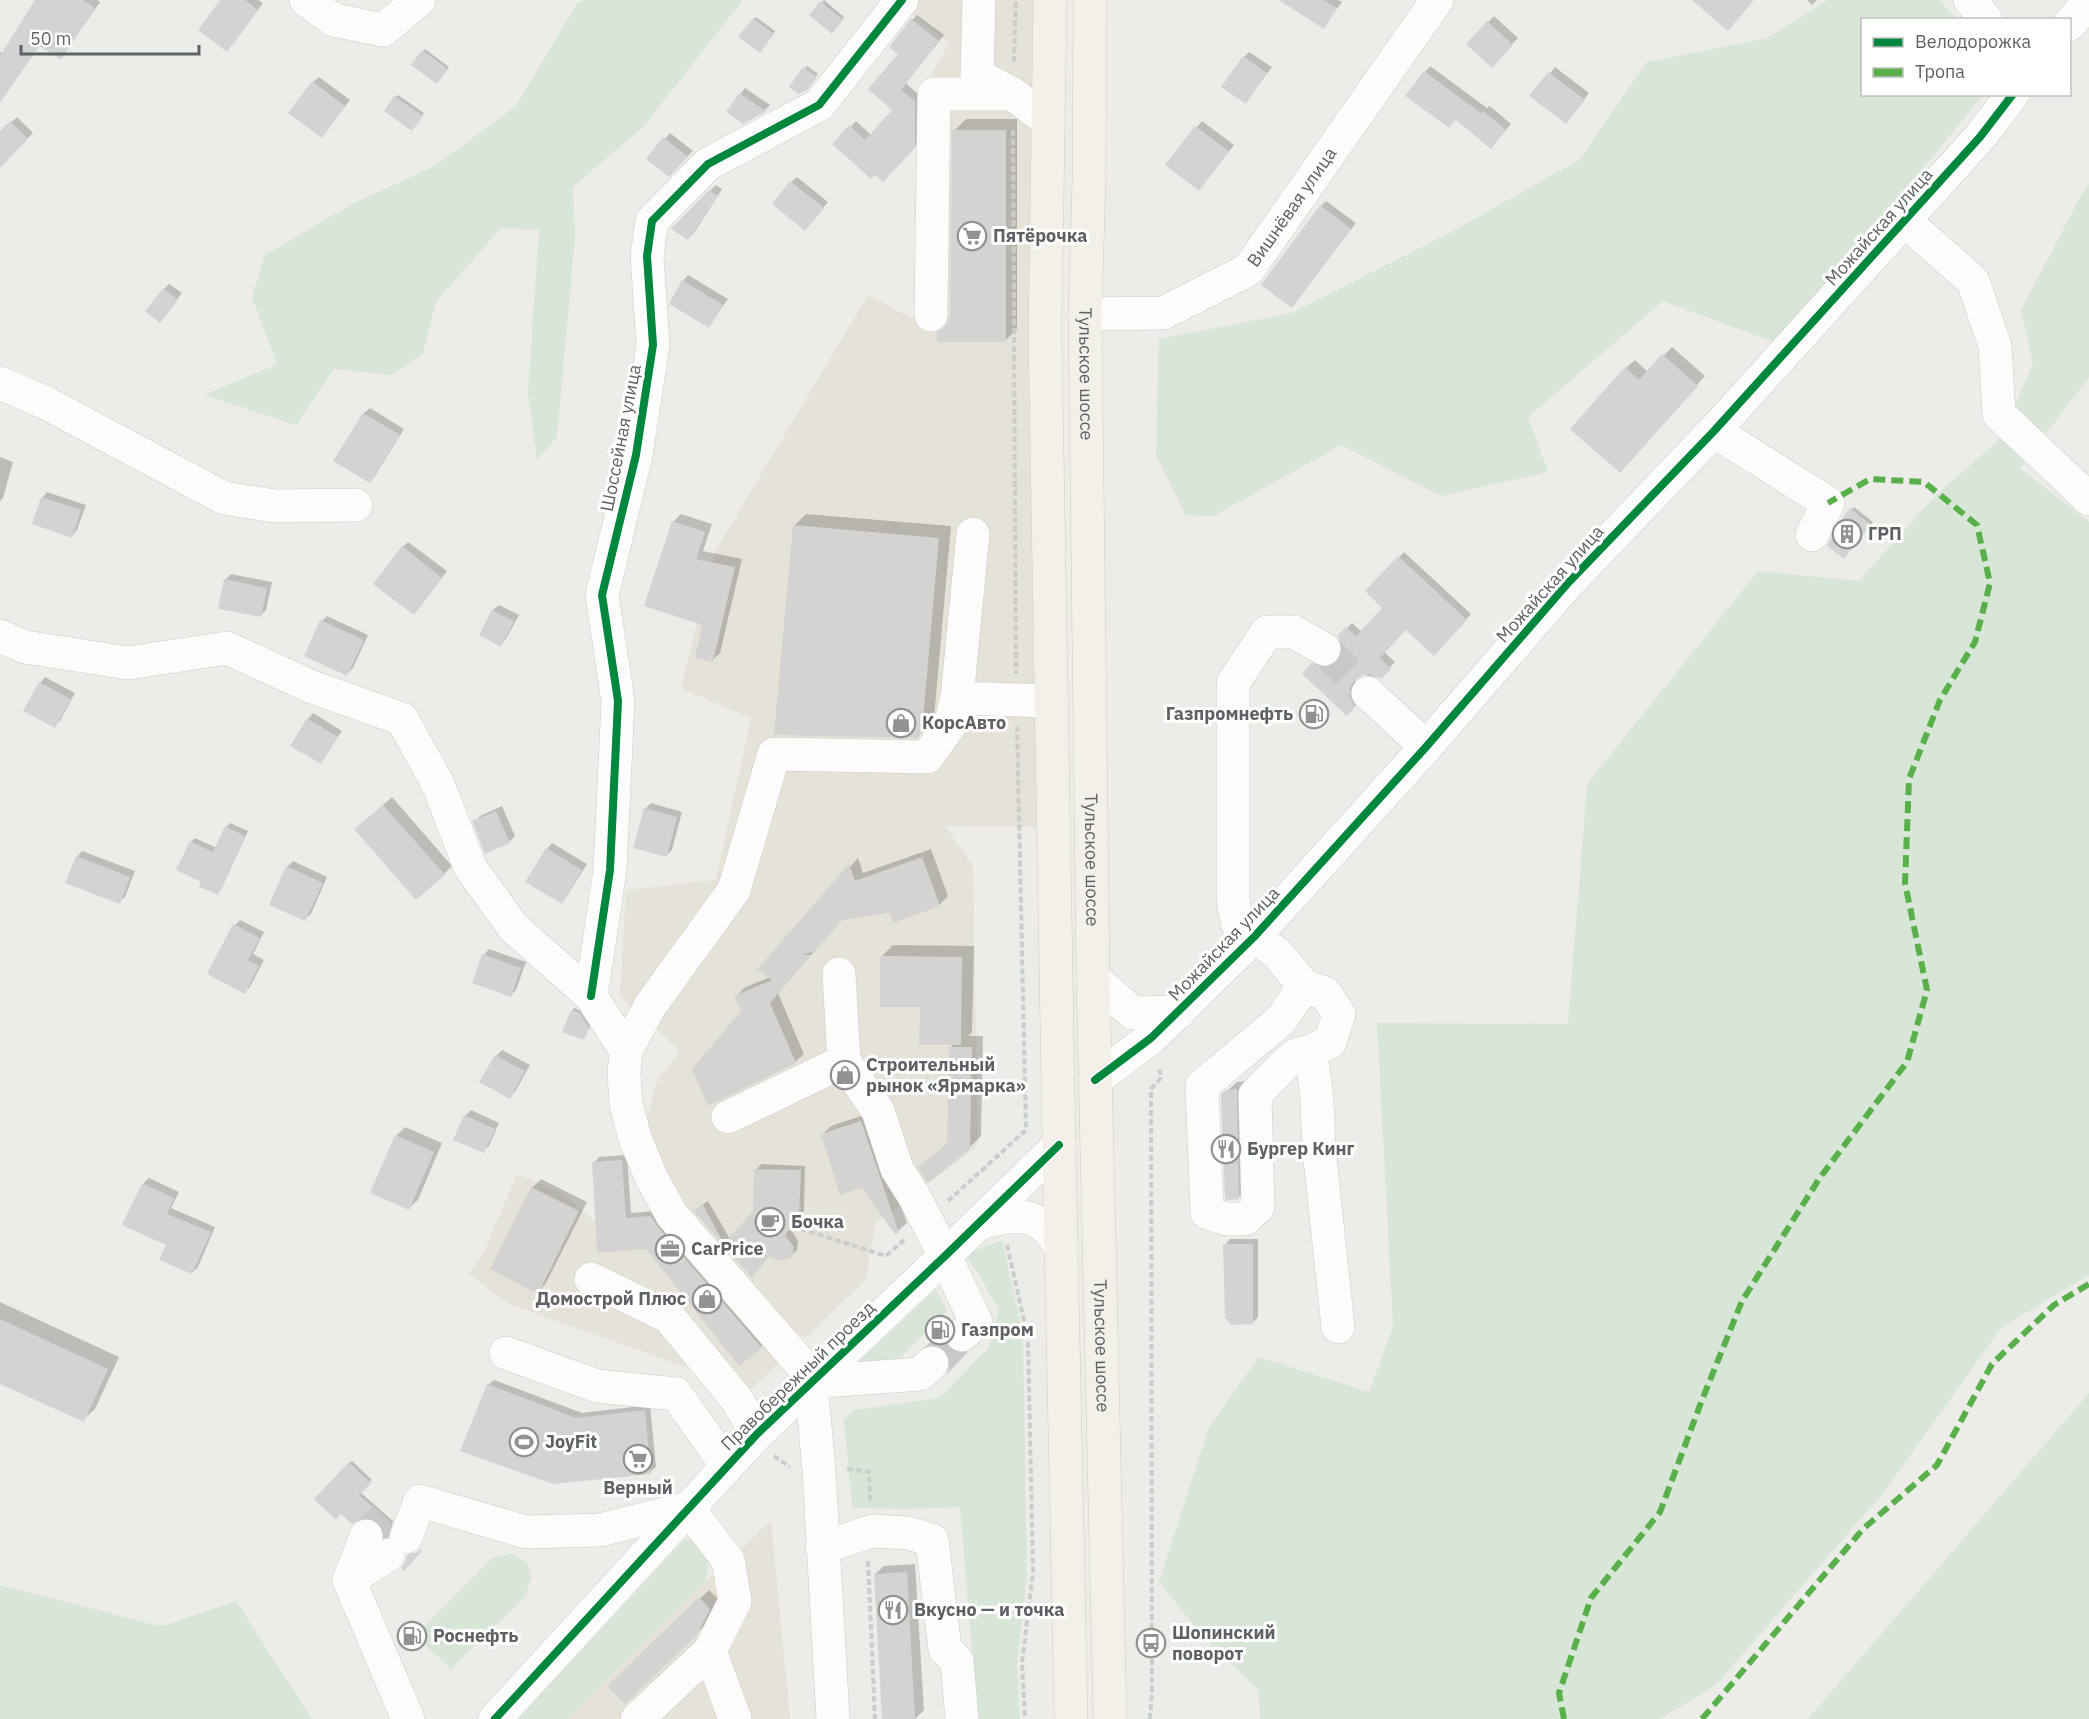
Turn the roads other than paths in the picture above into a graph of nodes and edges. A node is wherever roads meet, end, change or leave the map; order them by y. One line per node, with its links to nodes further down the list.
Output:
1 (306, 0): 2 (street)
2 (419, 0)
3 (902, 0): 34 (street, Шоссейная улица)
4 (979, 0): 12 (street)
5 (1050, 0): 14 (main road, Тульское шоссе)
6 (1090, 0): 16 (main road, Тульское шоссе)
7 (1437, 0): 16 (street, Вишнёвая улица)
8 (1970, 0): 10 (street)
9 (2089, 1): 11 (street)
10 (1984, 18)
11 (2071, 23)
12 (1013, 94): 14 (street); 17 (street)
13 (2011, 96): 15 (street, Можайская улица)
14 (1048, 121): 28 (main road, Тульское шоссе)
15 (1905, 220): 19 (street, Можайская улица); 20 (street)
16 (1085, 314): 32 (main road, Тульское шоссе)
17 (932, 315)
18 (0, 383): 21 (street)
19 (1714, 431): 23 (street); 29 (street, Можайская улица)
20 (2089, 499)
21 (356, 505)
22 (973, 534): 27 (street)
23 (1812, 535)
24 (0, 636): 34 (street)
25 (1324, 649): 30 (street)
26 (1368, 693): 29 (street)
27 (957, 698): 28 (street); 37 (street)
28 (1051, 701): 42 (main road, Тульское шоссе)
29 (1426, 747): 30 (street, Можайская улица)
30 (1254, 937): 33 (street); 35 (street, Можайская улица)
31 (839, 974): 39 (street)
32 (1093, 978): 35 (street); 40 (main road, Тульское шоссе)
33 (1304, 986): 36 (street); 38 (street)
34 (591, 996): 37 (street)
35 (1179, 1012): 40 (street, Можайская улица)
36 (1281, 1020): 38 (street); 38 (street)
37 (626, 1051): 51 (street)
38 (1304, 1053): 47 (street)
39 (844, 1060): 41 (street); 45 (street)
40 (1095, 1080): 64 (main road, Тульское шоссе)
41 (728, 1117)
42 (1059, 1145): 43 (street, Правобережный проезд); 44 (main road, Тульское шоссе)
43 (993, 1231): 44 (street); 45 (street, Правобережный проезд)
44 (1061, 1247): 63 (main road, Тульское шоссе)
45 (945, 1256): 48 (street); 51 (street, Правобережный проезд)
46 (591, 1279): 52 (street)
47 (1338, 1327)
48 (962, 1335)
49 (506, 1353): 53 (street)
50 (932, 1363): 51 (street)
51 (812, 1382): 52 (street, Правобережный проезд); 55 (street)
52 (757, 1434): 53 (street, Правобережный проезд)
53 (727, 1466): 54 (street, Правобережный проезд)
54 (688, 1508): 56 (street); 58 (street); 59 (street, Правобережный проезд)
55 (822, 1548): 61 (street); 62 (street)
56 (710, 1651): 57 (street); 60 (street)
57 (653, 1713)
58 (408, 1719)
59 (495, 1719)
60 (735, 1719)
61 (833, 1719)
62 (962, 1719)
63 (1071, 1719)
64 (1110, 1719)

